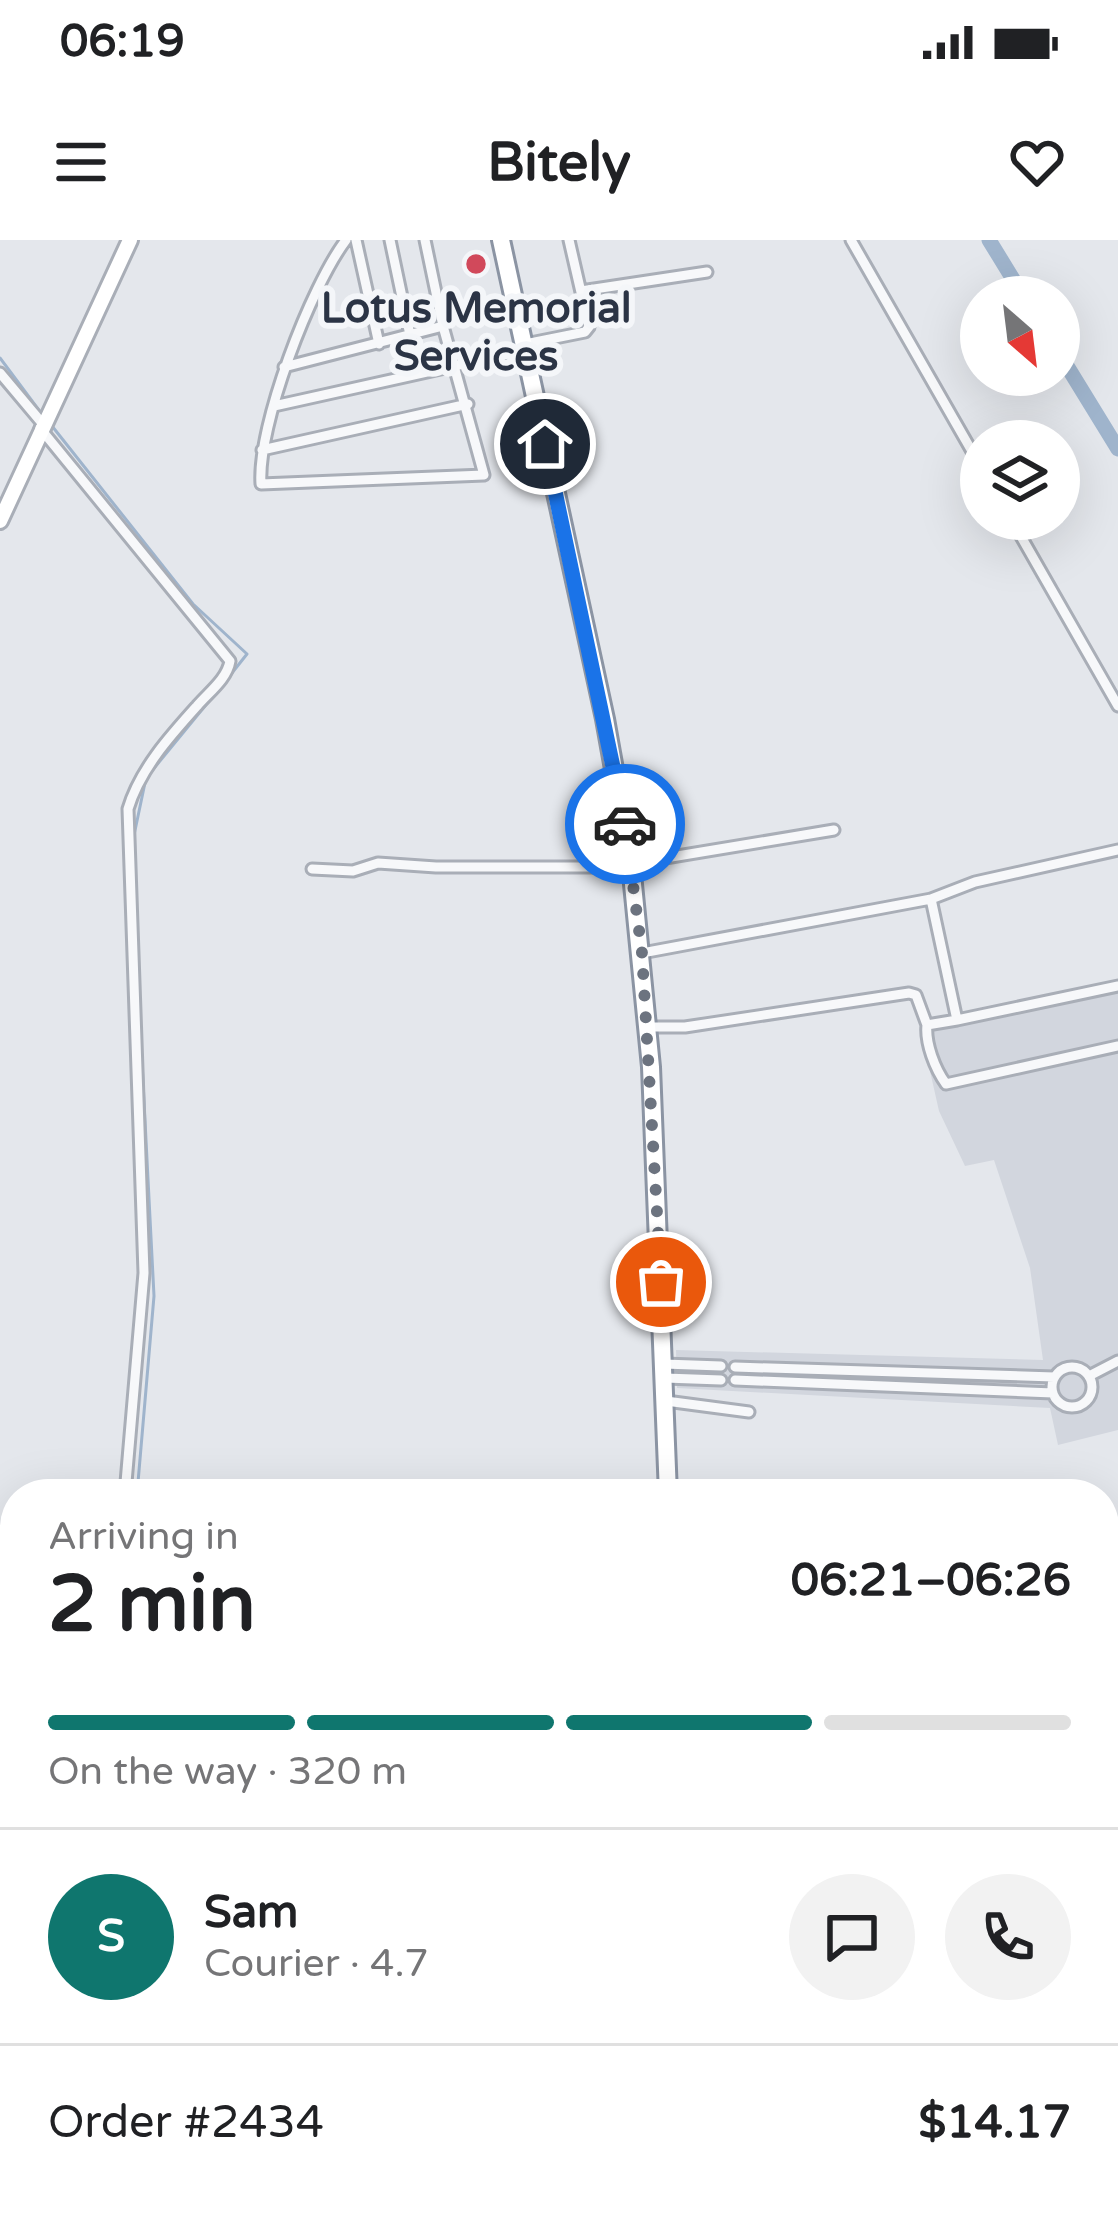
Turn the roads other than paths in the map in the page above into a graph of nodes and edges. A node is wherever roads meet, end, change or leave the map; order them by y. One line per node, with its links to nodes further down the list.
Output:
1 (130, 240): 20 (street)
2 (346, 240): 16 (street)
3 (356, 240): 13 (street)
4 (390, 240): 12 (street)
5 (425, 240): 11 (street)
6 (501, 240): 14 (highway)
7 (569, 240): 10 (street)
8 (851, 240): 21 (street)
9 (706, 272): 10 (street)
10 (581, 291): 14 (street)
11 (443, 326): 12 (street); 15 (street)
12 (410, 335): 13 (street)
13 (379, 344): 16 (street)
14 (525, 347): 15 (street); 28 (highway)
15 (457, 366): 18 (street); 19 (street)
16 (284, 367): 19 (street)
17 (0, 373): 20 (street)
18 (468, 404): 22 (street); 22 (street)
19 (274, 406): 22 (street)
20 (41, 425): 23 (street); 54 (street)
21 (960, 430)
22 (262, 450)
23 (0, 521)
24 (1023, 540): 25 (street)
25 (1118, 706)
26 (834, 830): 28 (street)
27 (1118, 850): 30 (street)
28 (632, 864): 29 (street); 31 (highway)
29 (313, 868)
30 (931, 899): 31 (street); 33 (street)
31 (642, 953): 35 (highway)
32 (1118, 986): 33 (street)
33 (957, 1020): 34 (street)
34 (927, 1025): 35 (street); 36 (street)
35 (647, 1027): 41 (highway)
36 (1118, 1046)
37 (1118, 1361): 45 (street)
38 (721, 1366): 41 (street)
39 (735, 1366): 40 (street)
40 (817, 1369): 42 (street); 48 (street)
41 (664, 1371): 46 (street); 52 (highway)
42 (892, 1372): 43 (street); 49 (street)
43 (967, 1374): 44 (street); 50 (street)
44 (1054, 1376): 45 (street); 51 (street)
45 (1089, 1376): 51 (street)
46 (721, 1380)
47 (735, 1380): 48 (street)
48 (819, 1384): 49 (street)
49 (892, 1386): 50 (street)
50 (966, 1389): 51 (street)
51 (1053, 1393)
52 (666, 1400): 53 (street); 55 (highway)
53 (749, 1412)
54 (126, 1479)
55 (668, 1479)

